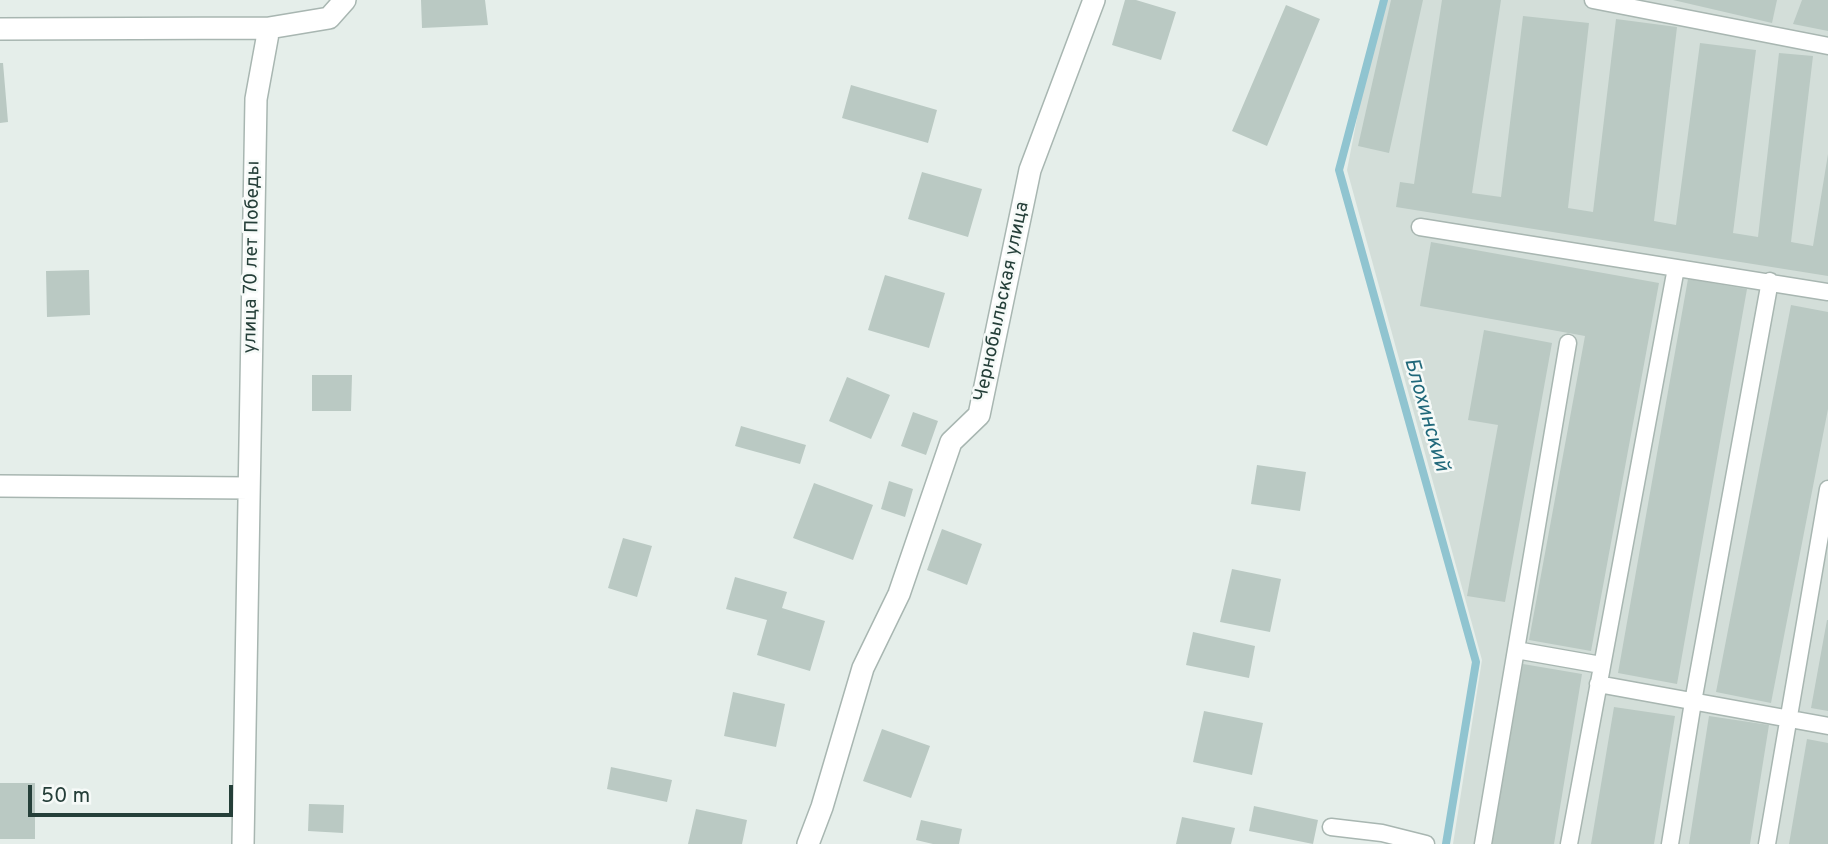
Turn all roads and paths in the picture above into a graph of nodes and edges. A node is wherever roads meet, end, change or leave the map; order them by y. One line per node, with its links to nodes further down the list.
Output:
1 (345, 0): 4 (street)
2 (1094, 0): 23 (street, Чернобыльская улица)
3 (1593, 0): 6 (lane)
4 (270, 28): 5 (street); 13 (street, улица 70 лет Победы)
5 (0, 29)
6 (1828, 46)
7 (1420, 227): 8 (lane)
8 (1676, 268): 9 (lane); 16 (lane)
9 (1770, 281): 10 (lane); 18 (lane)
10 (1828, 292)
11 (1568, 343): 15 (lane)
12 (0, 486): 13 (street)
13 (249, 488): 22 (street, улица 70 лет Победы)
14 (1828, 489): 19 (lane)
15 (1516, 649): 16 (lane); 25 (lane)
16 (1601, 665): 17 (lane)
17 (1598, 684): 18 (lane); 26 (lane)
18 (1693, 702): 19 (lane); 27 (lane)
19 (1788, 719): 20 (lane); 28 (lane)
20 (1828, 726)
21 (1331, 827): 24 (lane)
22 (243, 844)
23 (808, 844)
24 (1425, 844)
25 (1483, 844)
26 (1569, 844)
27 (1670, 844)
28 (1767, 844)

